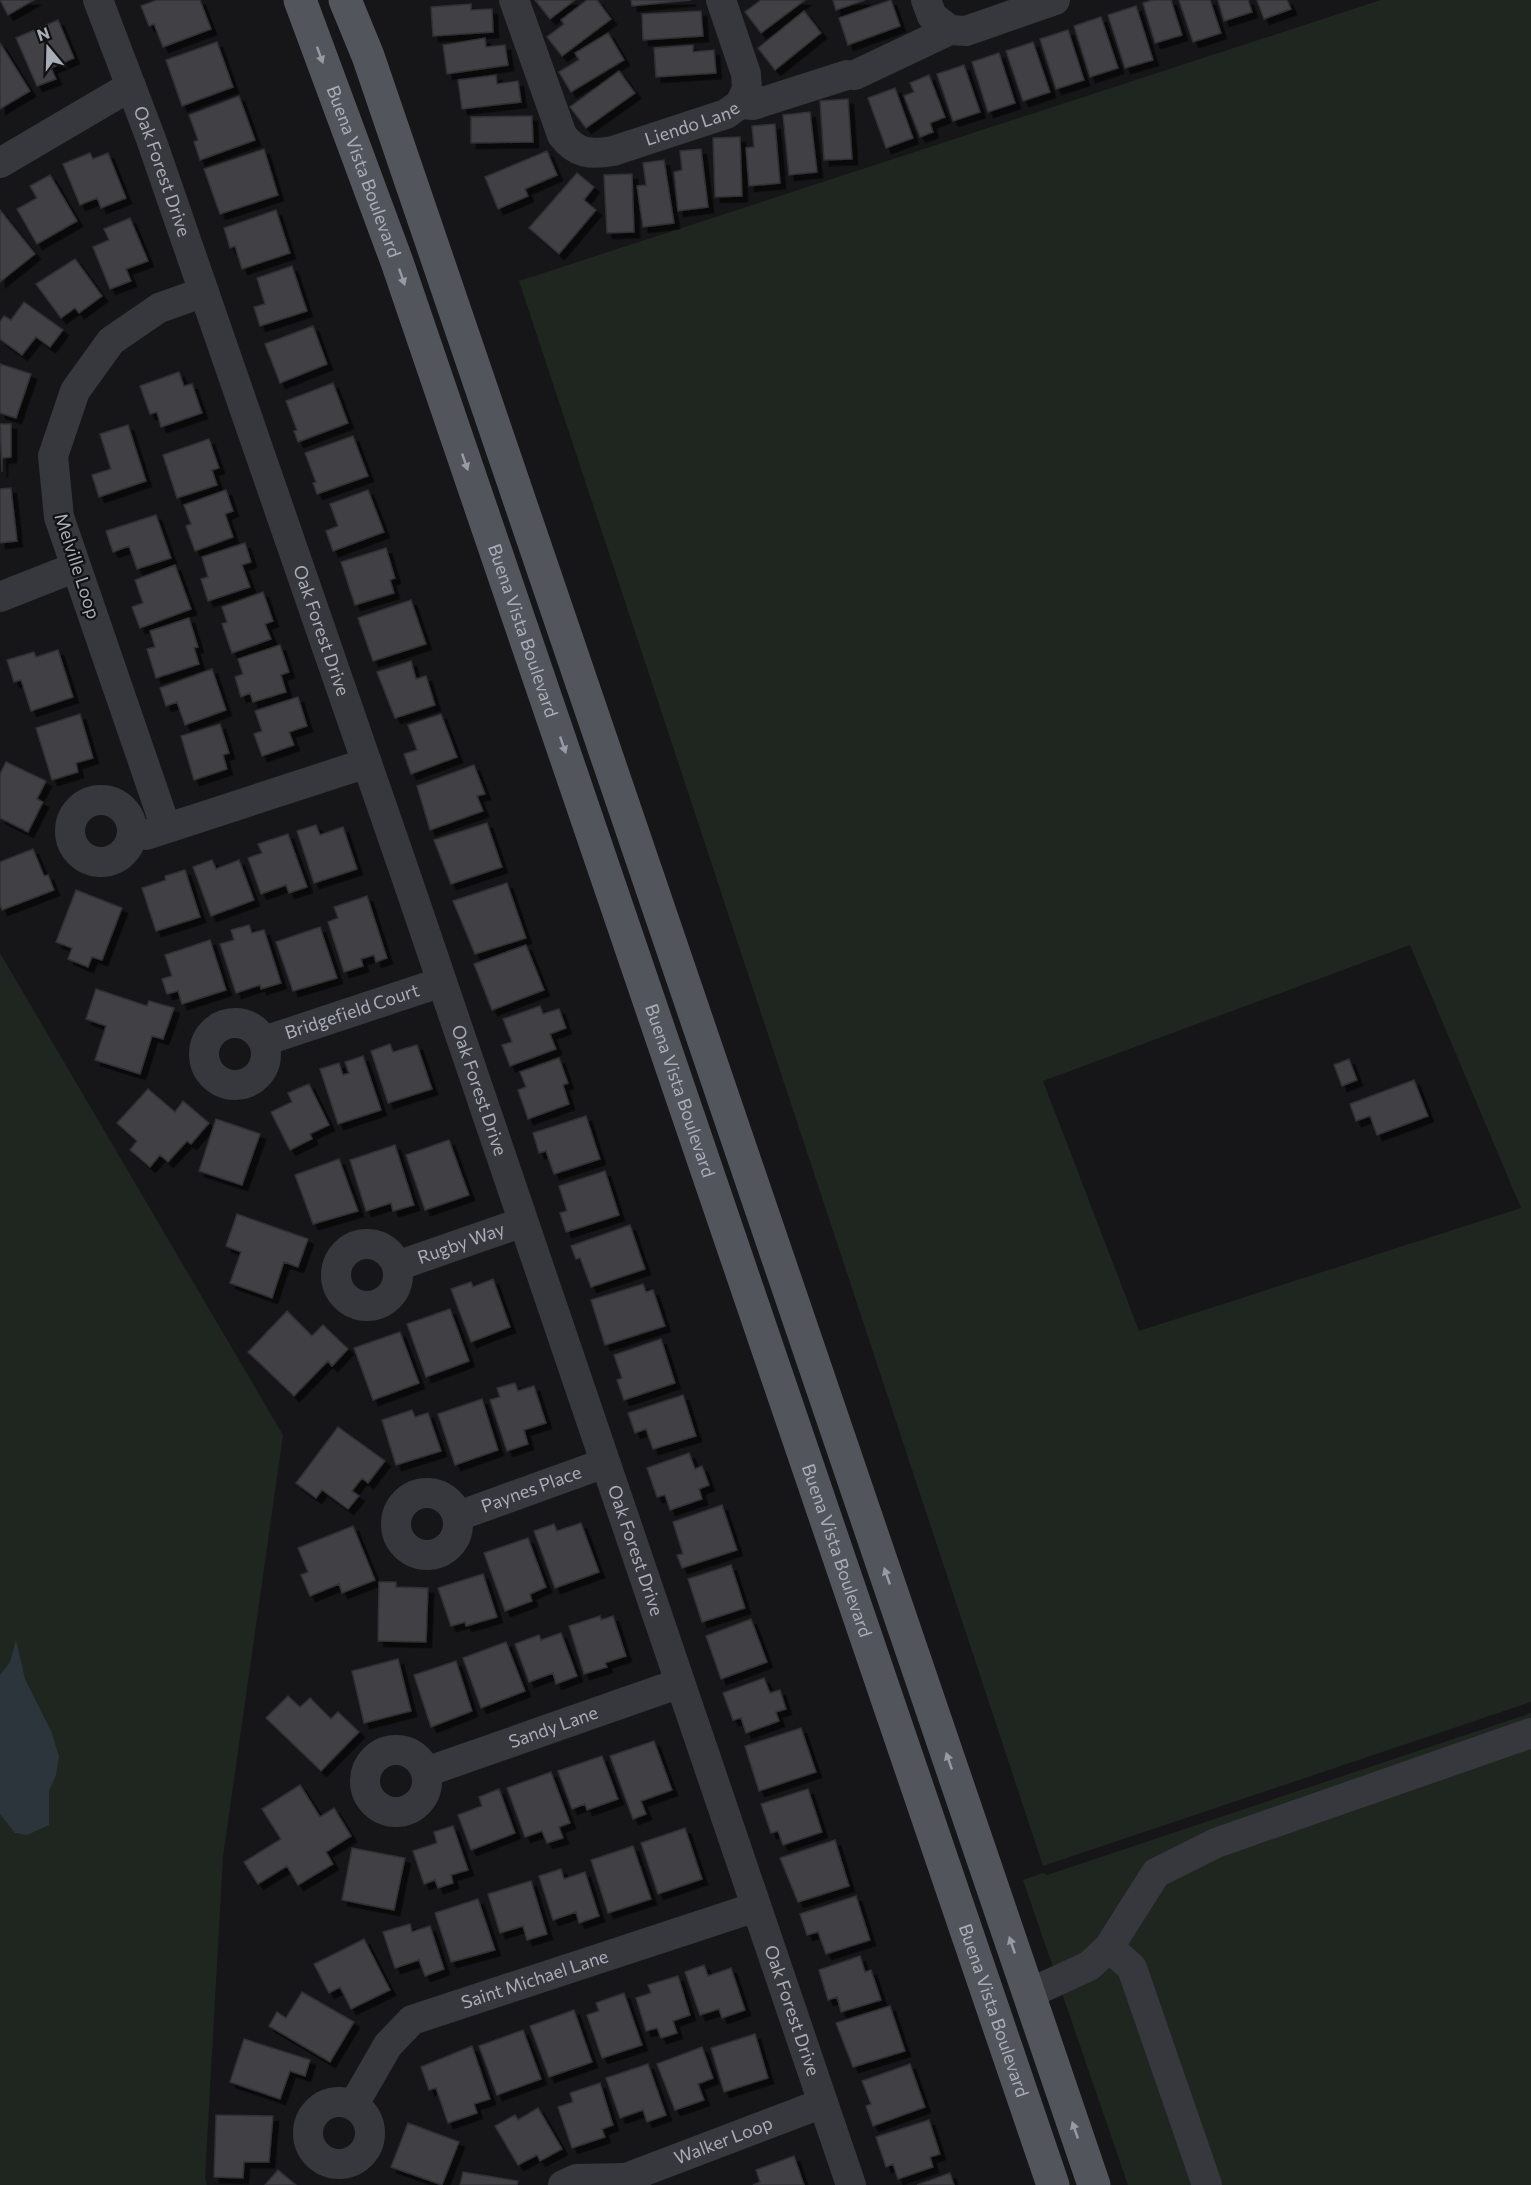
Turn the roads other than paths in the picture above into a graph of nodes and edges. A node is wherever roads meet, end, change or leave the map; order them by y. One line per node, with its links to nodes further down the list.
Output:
1 (98, 0): 9 (street, Oak Forest Drive)
2 (300, 0): 32 (main road, Buena Vista Boulevard, one-way to 32)
3 (345, 0): 31 (main road, Buena Vista Boulevard, one-way to 3)
4 (514, 0): 10 (street, Liendo Lane)
5 (721, 0): 10 (street)
6 (926, 0): 8 (street)
7 (1055, 0): 8 (street, Liendo Lane)
8 (950, 30): 10 (street, Liendo Lane)
9 (131, 86): 11 (street); 12 (street, Oak Forest Drive)
10 (740, 104)
11 (0, 163)
12 (204, 291): 13 (street, Melville Loop); 17 (street, Oak Forest Drive)
13 (76, 567): 14 (street); 18 (street, Melville Loop)
14 (0, 597)
15 (0, 602): 16 (street)
16 (0, 620)
17 (367, 763): 18 (street); 20 (street, Oak Forest Drive)
18 (166, 828): 19 (street)
19 (133, 832)
20 (442, 982): 21 (street, Bridgefield Court); 22 (street, Oak Forest Drive)
21 (264, 1041)
22 (523, 1222): 23 (street, Rugby Way); 24 (street, Oak Forest Drive)
23 (397, 1266)
24 (605, 1463): 25 (street, Paynes Place); 26 (street, Oak Forest Drive)
25 (459, 1516)
26 (680, 1683): 28 (street, Sandy Lane); 29 (street, Oak Forest Drive)
27 (1531, 1733): 30 (street)
28 (426, 1772)
29 (756, 1907): 33 (street, Oak Forest Drive); 34 (street, Saint Michael Lane)
30 (1109, 1947): 31 (street); 40 (street)
31 (1028, 1994): 32 (main road); 39 (main road, Buena Vista Boulevard, one-way to 31)
32 (992, 2007): 38 (main road, Buena Vista Boulevard)
33 (823, 2103): 35 (street, Walker Loop); 37 (street, Oak Forest Drive)
34 (354, 2104)
35 (627, 2181): 36 (street, Walker Loop)
36 (564, 2185)
37 (851, 2185)
38 (1053, 2185)
39 (1094, 2185)
40 (1207, 2185)

